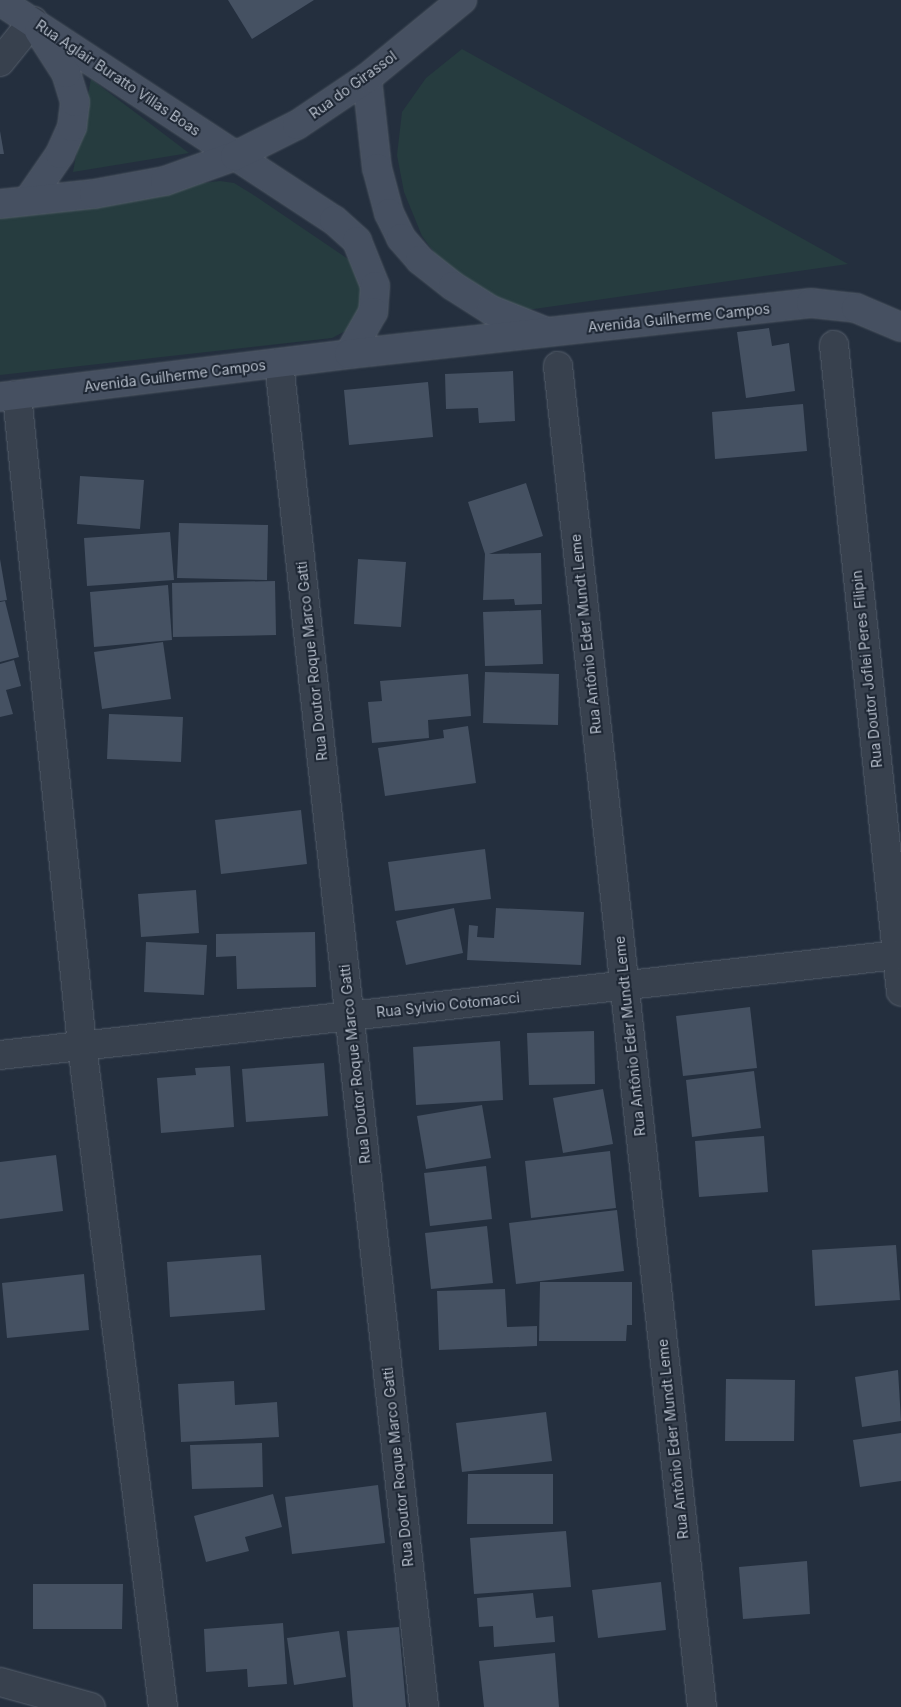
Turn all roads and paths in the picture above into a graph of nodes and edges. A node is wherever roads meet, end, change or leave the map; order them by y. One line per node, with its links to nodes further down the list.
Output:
1 (462, 0): 5 (main road, Rua do Girassol)
2 (0, 1): 3 (main road, Rua Aglair Buratto Villas Boas)
3 (33, 21): 4 (street); 6 (main road, Rua Aglair Buratto Villas Boas); 7 (main road)
4 (0, 62)
5 (367, 78): 6 (main road, Rua do Girassol); 10 (main road, Avenida Guilherme Campos)
6 (235, 156): 7 (main road); 12 (main road)
7 (29, 199): 8 (main road)
8 (0, 204)
9 (901, 327): 10 (main road, Avenida Guilherme Campos)
10 (547, 332): 12 (main road, Avenida Guilherme Campos)
11 (834, 345): 16 (street, Rua Doutor Joflei Peres Filipin)
12 (349, 354): 13 (main road, Avenida Guilherme Campos)
13 (279, 363): 15 (main road, Avenida Guilherme Campos); 19 (street, Rua Doutor Roque Marco Gatti)
14 (558, 366): 17 (street, Rua Antônio Eder Mundt Leme)
15 (9, 396): 20 (street)
16 (897, 955): 17 (street, Rua Sylvio Cotomacci); 18 (street, Rua Doutor Joflei Peres Filipin)
17 (624, 986): 19 (street, Rua Sylvio Cotomacci); 26 (street, Rua Antônio Eder Mundt Leme)
18 (901, 992)
19 (350, 1016): 20 (street, Rua Sylvio Cotomacci); 25 (street, Rua Doutor Roque Marco Gatti)
20 (82, 1045): 21 (street, Rua Sylvio Cotomacci); 24 (street)
21 (0, 1055)
22 (0, 1682): 23 (street)
23 (91, 1707)
24 (162, 1707)
25 (424, 1707)
26 (702, 1707)

